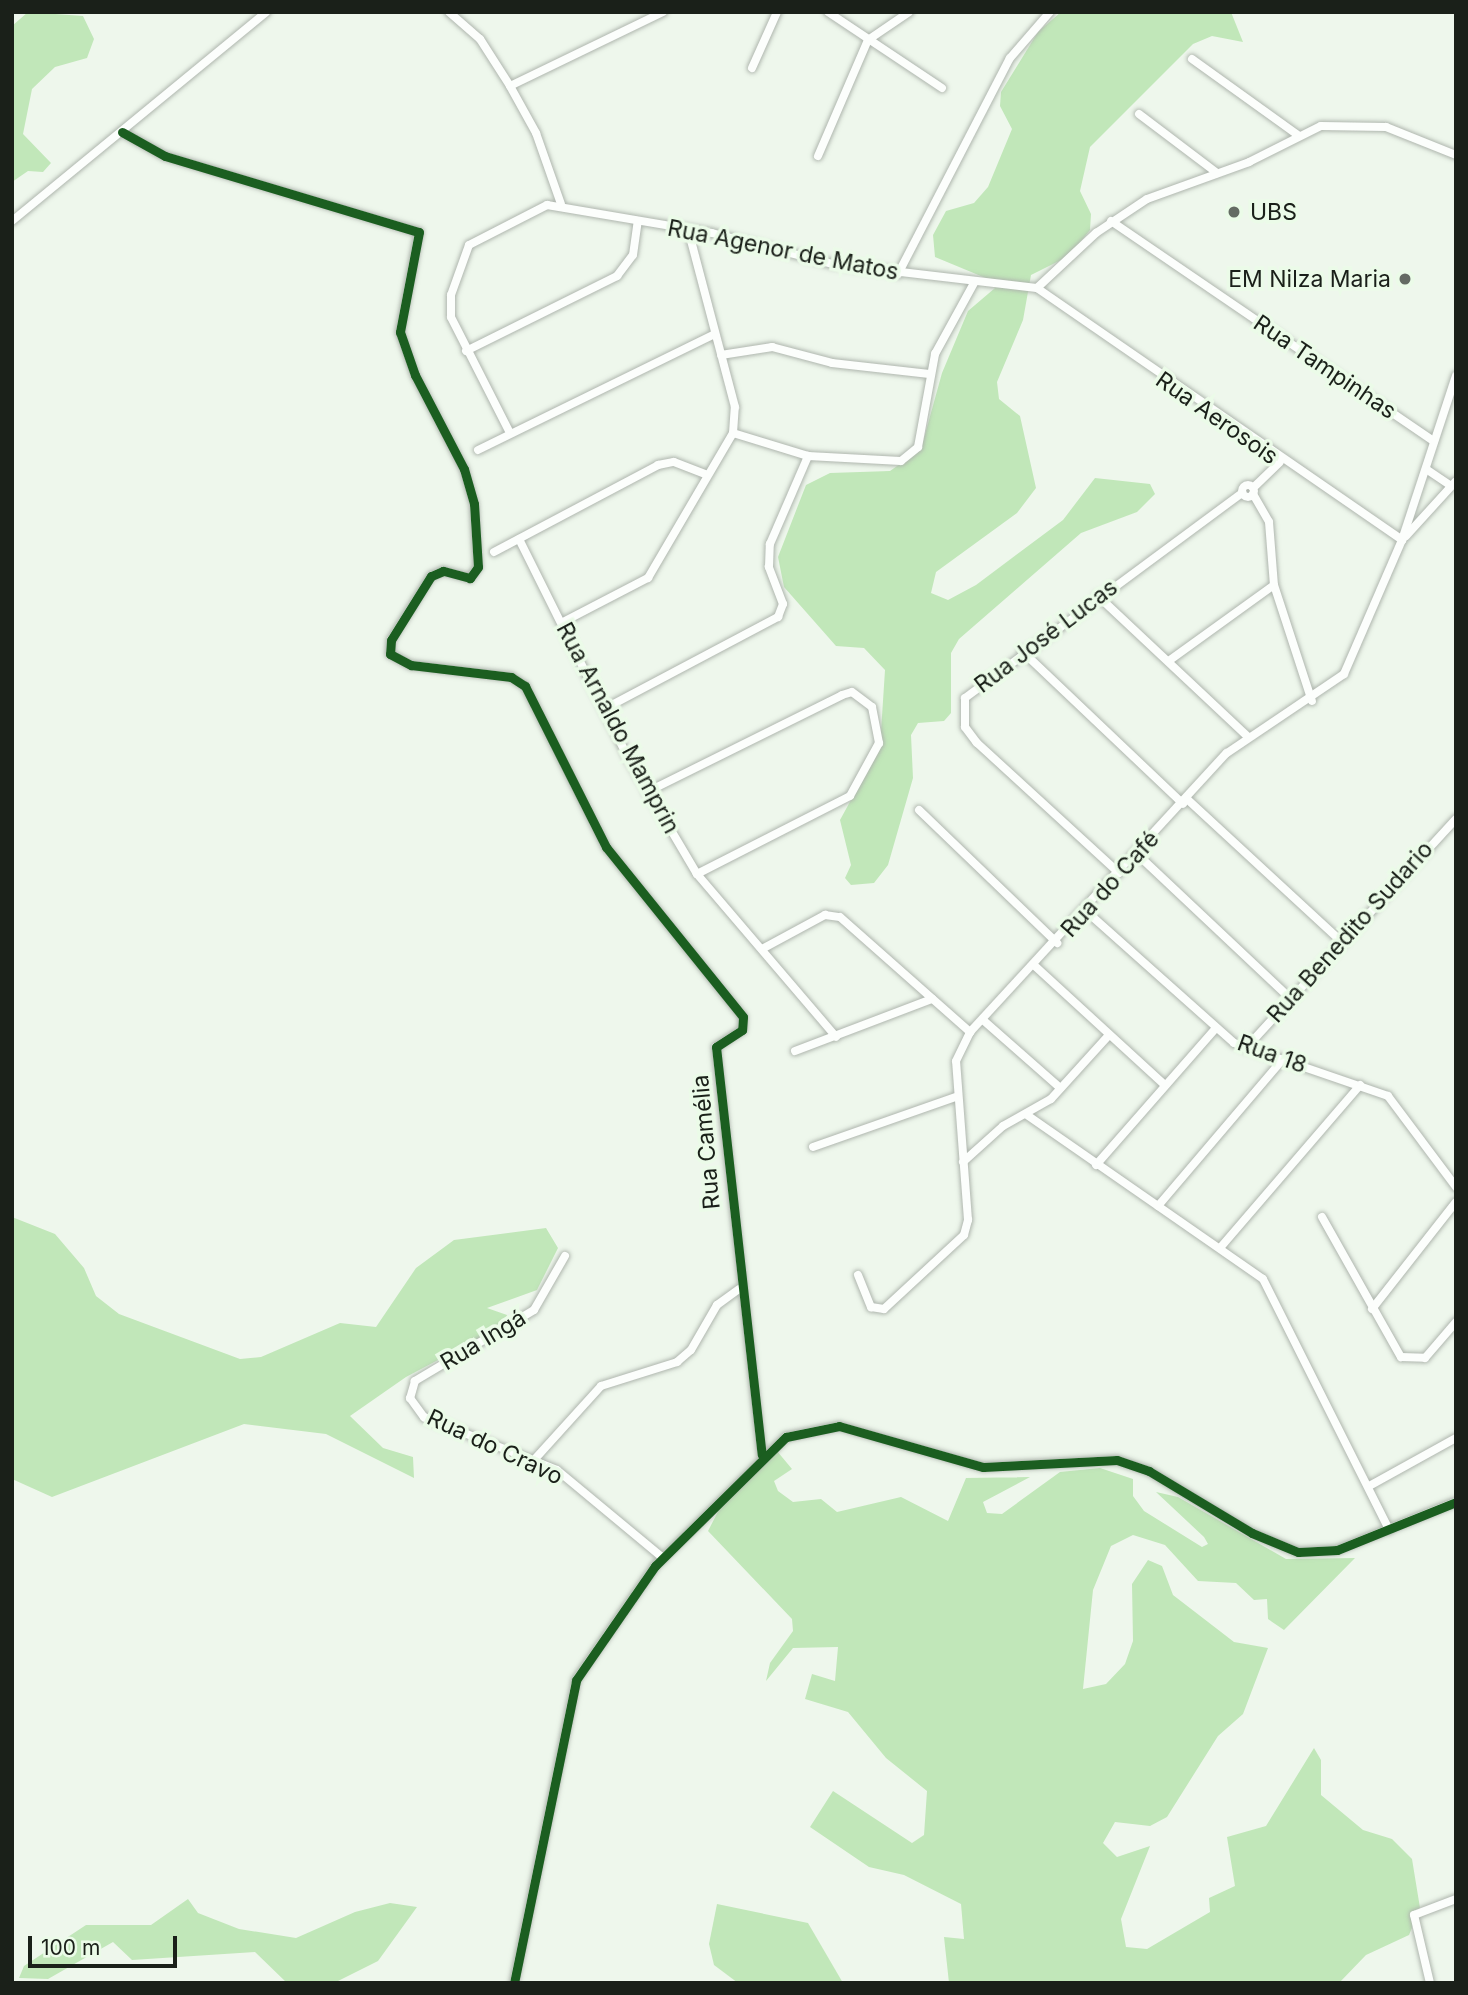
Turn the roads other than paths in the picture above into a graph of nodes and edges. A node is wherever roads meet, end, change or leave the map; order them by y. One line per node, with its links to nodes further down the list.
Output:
1 (266, 12): 14 (street)
2 (449, 12): 11 (street)
3 (663, 12): 11 (street)
4 (777, 12): 10 (street)
5 (828, 12): 8 (street)
6 (909, 12): 8 (street)
7 (1050, 12): 24 (street)
8 (868, 40): 12 (street); 17 (street)
9 (1192, 59): 15 (street)
10 (752, 68)
11 (510, 86): 19 (street)
12 (942, 88)
13 (1139, 114): 18 (street)
14 (122, 132): 20 (street); 90 (street, Rua Camélia)
15 (1299, 136): 16 (street); 18 (street)
16 (1456, 155)
17 (818, 156)
18 (1217, 173): 22 (street)
19 (561, 204): 21 (street, Rua Agenor de Matos); 28 (street, Rua Agenor de Matos)
20 (12, 221)
21 (638, 221): 23 (street, Rua Agenor de Matos); 28 (street)
22 (1111, 221): 26 (street); 34 (street, Rua Tampinhas)
23 (688, 229): 24 (street, Rua Agenor de Matos); 27 (street)
24 (898, 274): 25 (street, Rua Agenor de Matos)
25 (974, 283): 26 (street, Rua Agenor de Matos); 30 (street)
26 (1037, 288): 37 (street, Rua Aerosois)
27 (713, 335): 29 (street); 32 (street)
28 (466, 351): 32 (street, Rua Agenor de Matos)
29 (721, 355): 30 (street); 33 (street)
30 (929, 374): 36 (street)
31 (1456, 376): 34 (street, Rua do Café)
32 (510, 433): 35 (street)
33 (733, 433): 36 (street); 39 (street)
34 (1434, 441): 38 (street, Rua do Café)
35 (478, 450)
36 (808, 456): 51 (street)
37 (1280, 463): 41 (street, Rua José Lucas); 43 (street, Rua Aerosois)
38 (1426, 468): 40 (street); 43 (street, Rua do Café)
39 (708, 475): 42 (street); 47 (street)
40 (1454, 484): 43 (street)
41 (1249, 492): 45 (street); 46 (street, Rua José Lucas)
42 (519, 539): 44 (street); 47 (street, Rua Arnaldo Mamprin)
43 (1402, 540): 50 (street, Rua do Café)
44 (494, 552)
45 (1274, 585): 49 (street); 50 (street)
46 (1098, 596): 48 (street, Rua José Lucas); 49 (street)
47 (563, 622): 51 (street, Rua Arnaldo Mamprin)
48 (1022, 650): 54 (street); 58 (street, Rua José Lucas)
49 (1170, 660): 52 (street)
50 (1312, 701): 52 (street, Rua do Café)
51 (606, 708): 53 (street, Rua Arnaldo Mamprin)
52 (1248, 737): 54 (street, Rua do Café)
53 (647, 792): 59 (street, Rua Arnaldo Mamprin); 59 (street)
54 (1185, 801): 57 (street, Rua do Café); 61 (street)
55 (919, 810): 62 (street)
56 (1456, 819): 61 (street, Rua Benedito Sudario)
57 (1137, 855): 58 (street, Rua do Café); 65 (street)
58 (1119, 873): 60 (street, Rua do Café)
59 (697, 874): 63 (street, Rua Arnaldo Mamprin)
60 (1086, 911): 62 (street, Rua do Café); 68 (street, Rua 18)
61 (1341, 942): 65 (street, Rua Benedito Sudario)
62 (1057, 943): 64 (street, Rua do Café)
63 (762, 949): 66 (street); 71 (street, Rua Arnaldo Mamprin)
64 (1036, 967): 67 (street, Rua do Café); 70 (street)
65 (1290, 998): 72 (street, Rua Benedito Sudario)
66 (932, 999): 69 (street); 71 (street)
67 (983, 1020): 69 (street, Rua do Café); 77 (street)
68 (1216, 1028): 72 (street, Rua 18); 75 (street)
69 (970, 1032): 78 (street, Rua do Café)
70 (1109, 1035): 75 (street); 77 (street)
71 (836, 1037): 73 (street)
72 (1246, 1048): 74 (street, Rua 18)
73 (795, 1051)
74 (1283, 1059): 76 (street, Rua 18); 85 (street)
75 (1165, 1085): 82 (street)
76 (1360, 1085): 83 (street, Rua 18); 87 (street)
77 (1060, 1088): 79 (street)
78 (956, 1097): 80 (street); 81 (street, Rua do Café)
79 (1027, 1115): 81 (street); 82 (street)
80 (813, 1147)
81 (963, 1162): 89 (street, Rua do Café)
82 (1096, 1165): 85 (street)
83 (1456, 1186)
84 (1456, 1202): 91 (street)
85 (1158, 1206): 87 (street)
86 (1321, 1217): 91 (street)
87 (1220, 1248): 97 (street)
88 (565, 1256): 93 (street, Rua Ingá)
89 (858, 1275)
90 (739, 1289): 95 (street, Rua Camélia); 96 (street)
91 (1372, 1309): 92 (street)
92 (1456, 1322)
93 (415, 1381): 96 (street, Rua do Cravo)
94 (1456, 1438): 97 (street)
95 (762, 1454): 99 (street); 100 (street)
96 (534, 1460): 100 (street, Rua do Cravo)
97 (1371, 1485): 99 (street)
98 (1456, 1502): 99 (street)
99 (1389, 1530)
100 (663, 1558): 102 (street)
101 (1456, 1899): 103 (street)
102 (514, 1983)
103 (1430, 1983)

